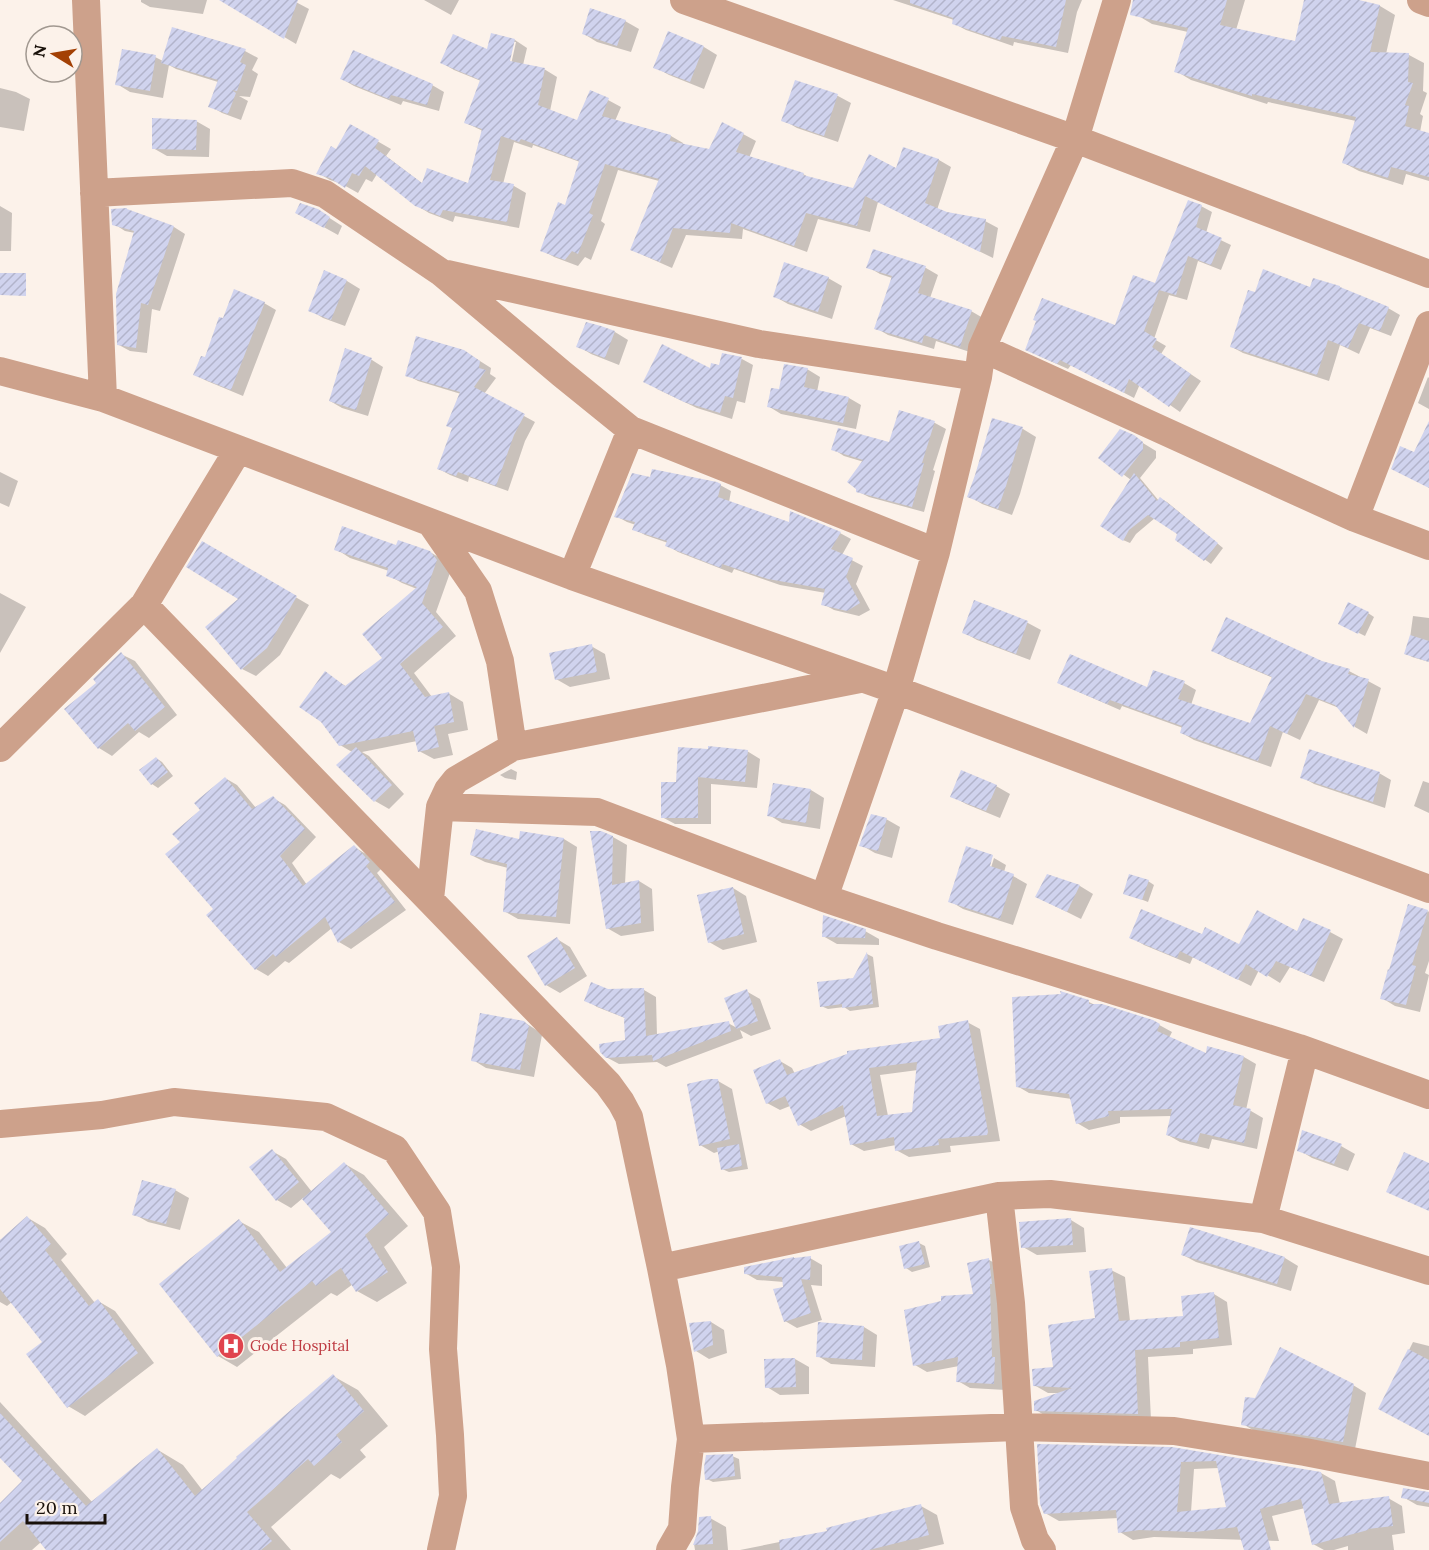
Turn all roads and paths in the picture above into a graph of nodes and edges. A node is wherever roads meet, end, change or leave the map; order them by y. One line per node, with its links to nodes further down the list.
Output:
1 (86, 0): 7 (street)
2 (684, 0): 6 (street)
3 (1117, 0): 6 (street)
4 (1421, 0): 5 (street)
5 (1429, 3)
6 (1075, 139): 9 (street); 11 (street)
7 (94, 193): 8 (street); 14 (street)
8 (442, 273): 13 (street); 15 (street)
9 (1429, 274)
10 (1429, 324): 17 (street)
11 (982, 348): 13 (street); 17 (street)
12 (0, 370): 14 (street)
13 (978, 377): 20 (street)
14 (104, 398): 16 (street)
15 (631, 430): 20 (street); 21 (street)
16 (238, 450): 18 (street); 22 (street)
17 (1355, 518): 19 (street)
18 (431, 523): 21 (street); 25 (street)
19 (1429, 546)
20 (936, 552): 24 (street)
21 (572, 576): 23 (street)
22 (144, 605): 26 (street); 30 (street)
23 (862, 678): 24 (street); 25 (street)
24 (896, 690): 28 (street); 29 (street)
25 (513, 747): 27 (street)
26 (0, 748)
27 (440, 807): 29 (street); 30 (street)
28 (1429, 889)
29 (824, 898): 31 (street)
30 (430, 899): 36 (street)
31 (1305, 1050): 32 (street); 35 (street)
32 (1429, 1095)
33 (0, 1124): 41 (street)
34 (999, 1196): 35 (street); 36 (street); 38 (street)
35 (1263, 1219): 37 (street)
36 (661, 1268): 39 (street)
37 (1429, 1271)
38 (1020, 1427): 39 (street); 40 (street); 43 (street)
39 (691, 1439): 42 (street)
40 (1429, 1476)
41 (441, 1550)
42 (670, 1550)
43 (1042, 1550)

